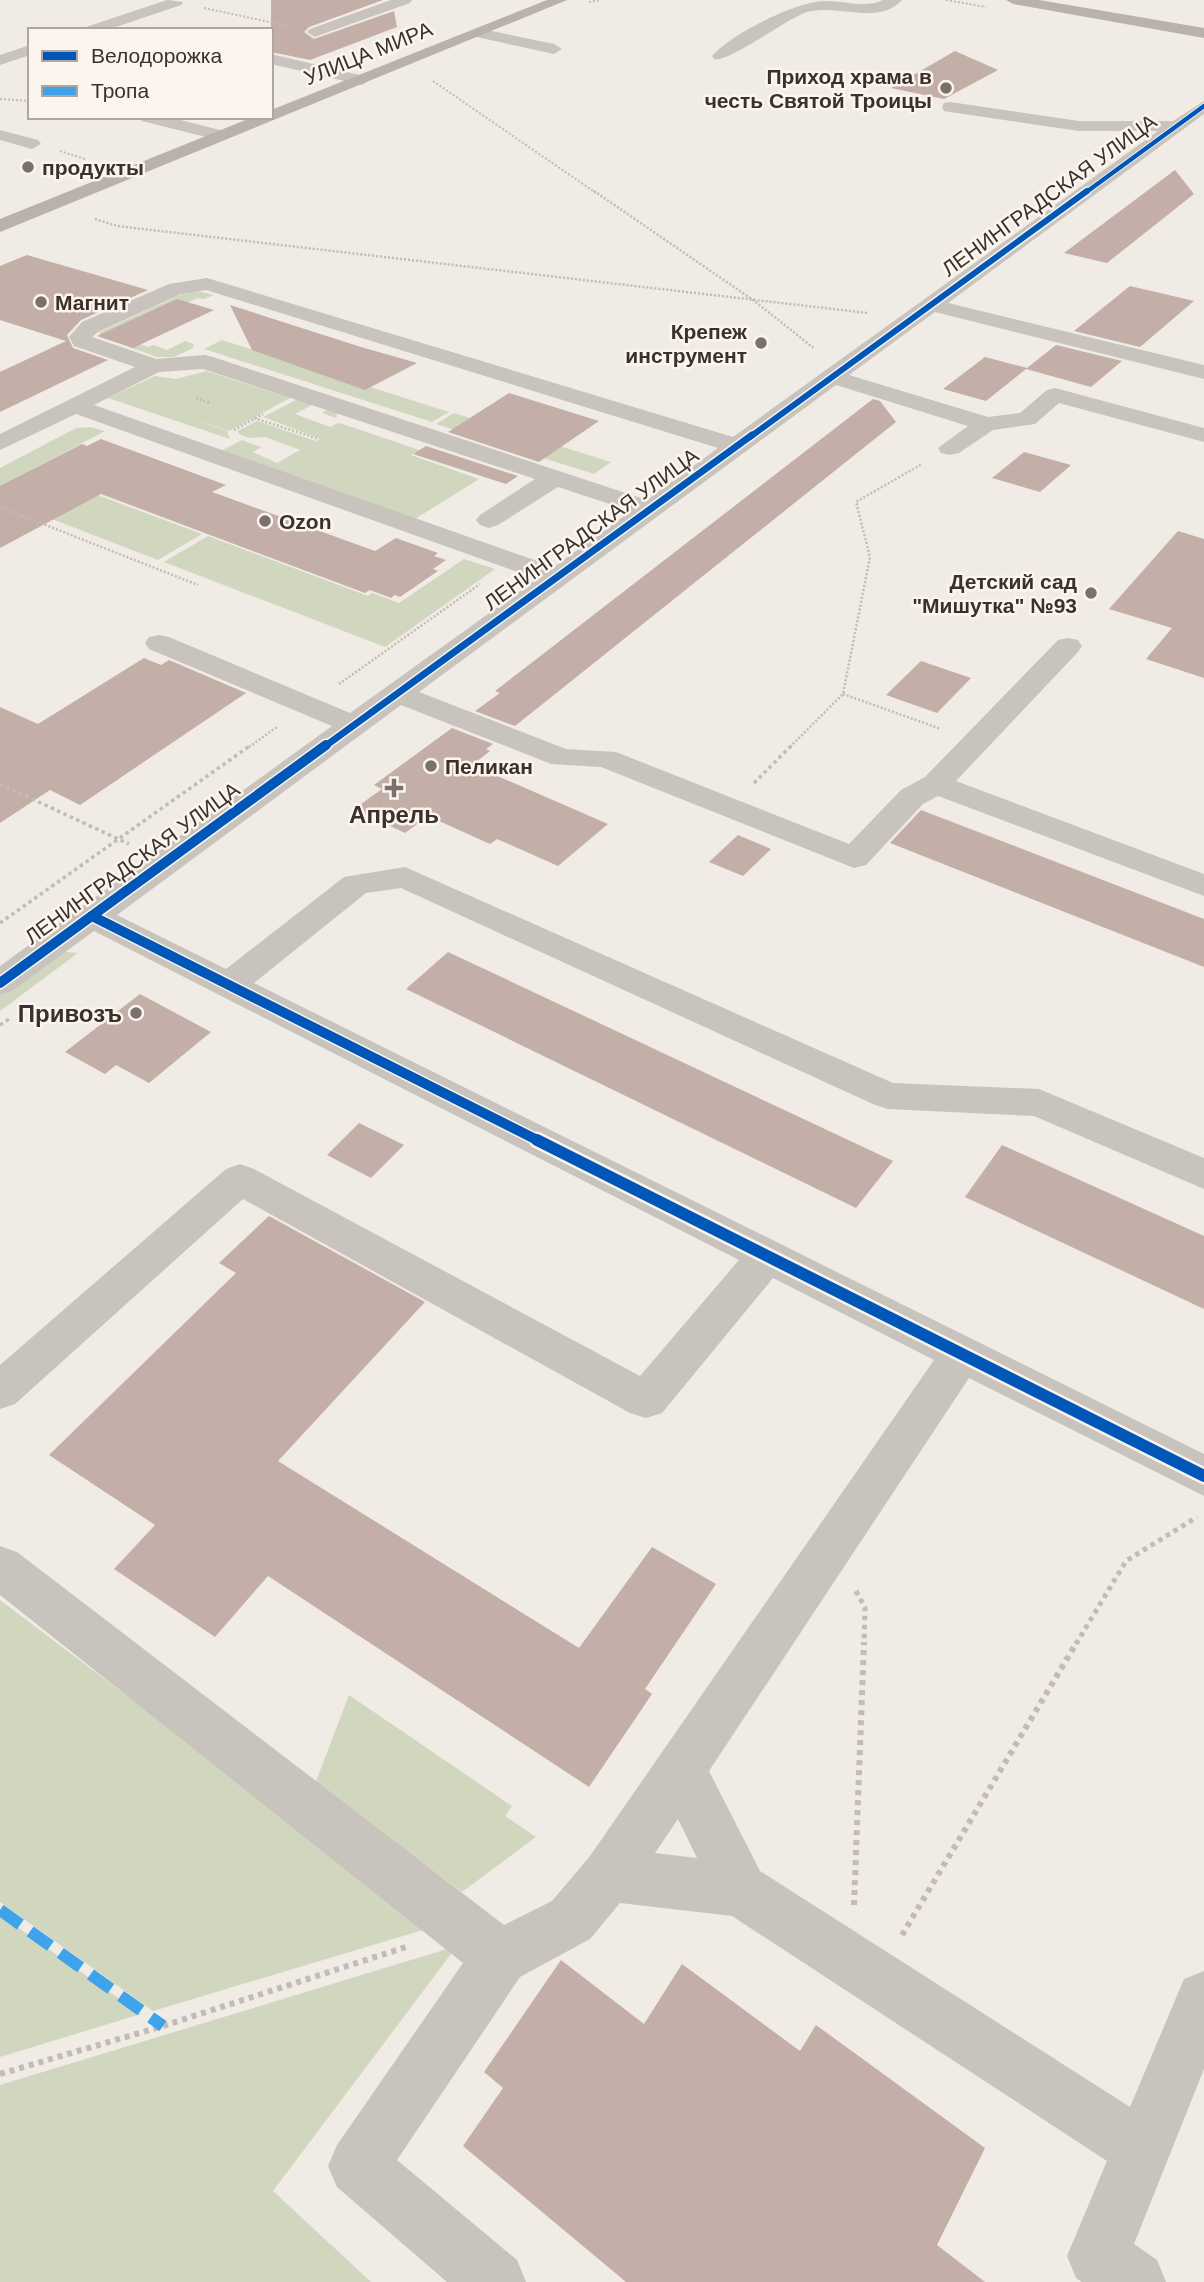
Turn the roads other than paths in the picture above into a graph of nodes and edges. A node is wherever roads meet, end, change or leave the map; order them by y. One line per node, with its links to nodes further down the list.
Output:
1 (405, 0): 9 (street)
2 (559, 0): 10 (main road, УЛИЦА МИРА)
3 (895, 0): 14 (street)
4 (1013, 0): 11 (main road)
5 (1082, 0): 7 (main road)
6 (182, 2): 8 (street)
7 (1204, 20)
8 (98, 28)
9 (315, 32)
10 (477, 33): 12 (street); 17 (main road, УЛИЦА МИРА)
11 (1204, 33)
12 (554, 49)
13 (28, 51): 16 (street)
14 (720, 56)
15 (273, 59): 17 (street)
16 (0, 60)
17 (362, 80): 20 (main road, УЛИЦА МИРА)
18 (950, 107): 23 (street)
19 (1203, 107): 23 (street, ЛЕНИНГРАДСКАЯ УЛИЦА)
20 (273, 116)
21 (156, 119): 25 (street)
22 (265, 119): 25 (main road, УЛИЦА МИРА)
23 (1177, 126): 28 (street, ЛЕНИНГРАДСКАЯ УЛИЦА)
24 (0, 135): 26 (street)
25 (222, 136): 27 (main road, УЛИЦА МИРА)
26 (32, 144)
27 (0, 226)
28 (923, 311): 30 (street); 31 (street, ЛЕНИНГРАДСКАЯ УЛИЦА)
29 (154, 366): 32 (street); 36 (street); 38 (street)
30 (1204, 372)
31 (832, 377): 33 (street); 36 (street, ЛЕНИНГРАДСКАЯ УЛИЦА)
32 (75, 406): 35 (street); 41 (street)
33 (987, 424): 34 (street); 37 (street)
34 (1204, 435)
35 (0, 443)
36 (737, 446): 39 (street, ЛЕНИНГРАДСКАЯ УЛИЦА)
37 (950, 448)
38 (554, 478): 39 (street); 40 (street)
39 (650, 509): 41 (street, ЛЕНИНГРАДСКАЯ УЛИЦА)
40 (489, 520)
41 (558, 577): 44 (street, ЛЕНИНГРАДСКАЯ УЛИЦА)
42 (159, 643): 45 (street)
43 (1068, 646): 46 (street)
44 (398, 694): 46 (street); 48 (street, ЛЕНИНГРАДСКАЯ УЛИЦА)
45 (339, 719)
46 (936, 784): 47 (street)
47 (1204, 886)
48 (92, 916): 49 (street, ЛЕНИНГРАДСКАЯ УЛИЦА); 50 (street)
49 (0, 984)
50 (228, 985): 51 (street); 52 (street)
51 (1204, 1174)
52 (767, 1256): 53 (street); 54 (street)
53 (962, 1354): 55 (street); 57 (street)
54 (0, 1391)
55 (1204, 1476)
56 (0, 1567): 60 (street)
57 (680, 1768): 58 (street); 59 (street)
58 (610, 1875): 59 (street); 60 (street)
59 (741, 1890): 62 (street)
60 (482, 1943): 63 (street)
61 (1204, 1999): 62 (street)
62 (1143, 2150): 64 (street)
63 (495, 2282)
64 (1135, 2282)

